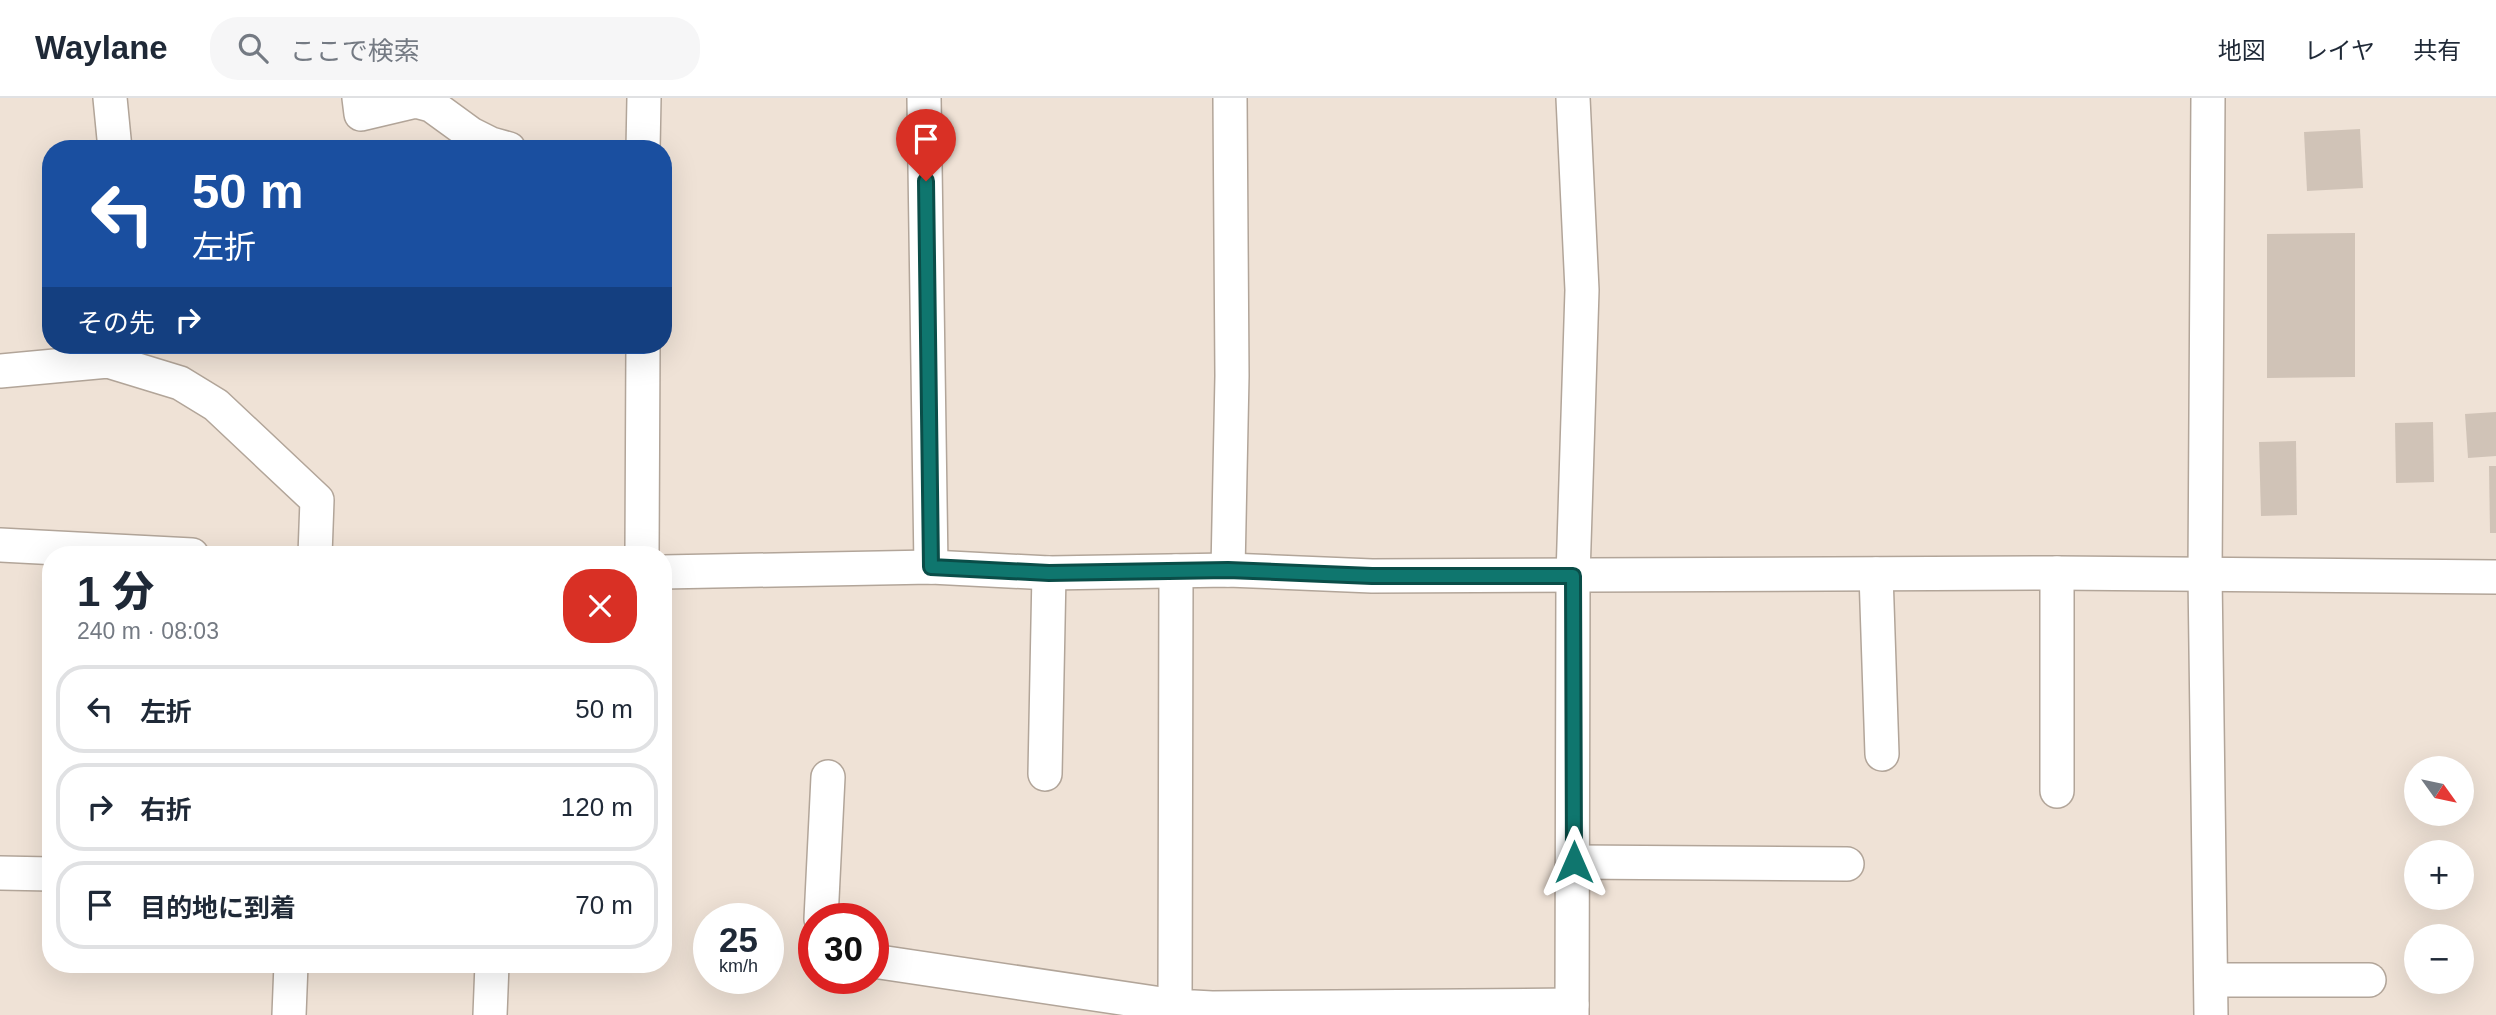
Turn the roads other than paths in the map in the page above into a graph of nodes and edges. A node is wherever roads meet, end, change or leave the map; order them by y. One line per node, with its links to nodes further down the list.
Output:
1 (110, 98): 8 (street)
2 (359, 98): 9 (street)
3 (644, 98): 10 (street)
4 (924, 98): 19 (street)
5 (1230, 98): 20 (street)
6 (1573, 98): 27 (street)
7 (2208, 98): 26 (street)
8 (114, 140)
9 (483, 140)
10 (643, 140)
11 (104, 354): 14 (street)
12 (112, 354): 16 (street)
13 (643, 354): 17 (street)
14 (0, 371)
15 (0, 545): 18 (street)
16 (315, 546)
17 (642, 546)
18 (42, 547)
19 (931, 567): 21 (street); 23 (street)
20 (1228, 570): 22 (street); 27 (street)
21 (672, 572)
22 (1176, 572): 23 (street); 43 (street)
23 (1049, 573): 30 (street)
24 (2057, 573): 25 (street); 26 (street); 32 (street)
25 (1877, 574): 27 (street); 29 (street)
26 (2205, 575): 28 (street); 41 (street)
27 (1573, 576): 33 (street)
28 (2496, 578)
29 (1882, 754)
30 (1045, 774)
31 (828, 777): 37 (street)
32 (2057, 791)
33 (1574, 862): 34 (street); 44 (street)
34 (1847, 864)
35 (0, 873): 36 (street)
36 (42, 874)
37 (822, 903)
38 (889, 963): 43 (street)
39 (290, 973): 46 (street)
40 (492, 973): 47 (street)
41 (2211, 980): 42 (street); 48 (street)
42 (2369, 980)
43 (1174, 1006): 45 (street)
44 (1572, 1010): 45 (street)
45 (1212, 1011)
46 (289, 1015)
47 (490, 1015)
48 (2211, 1015)

